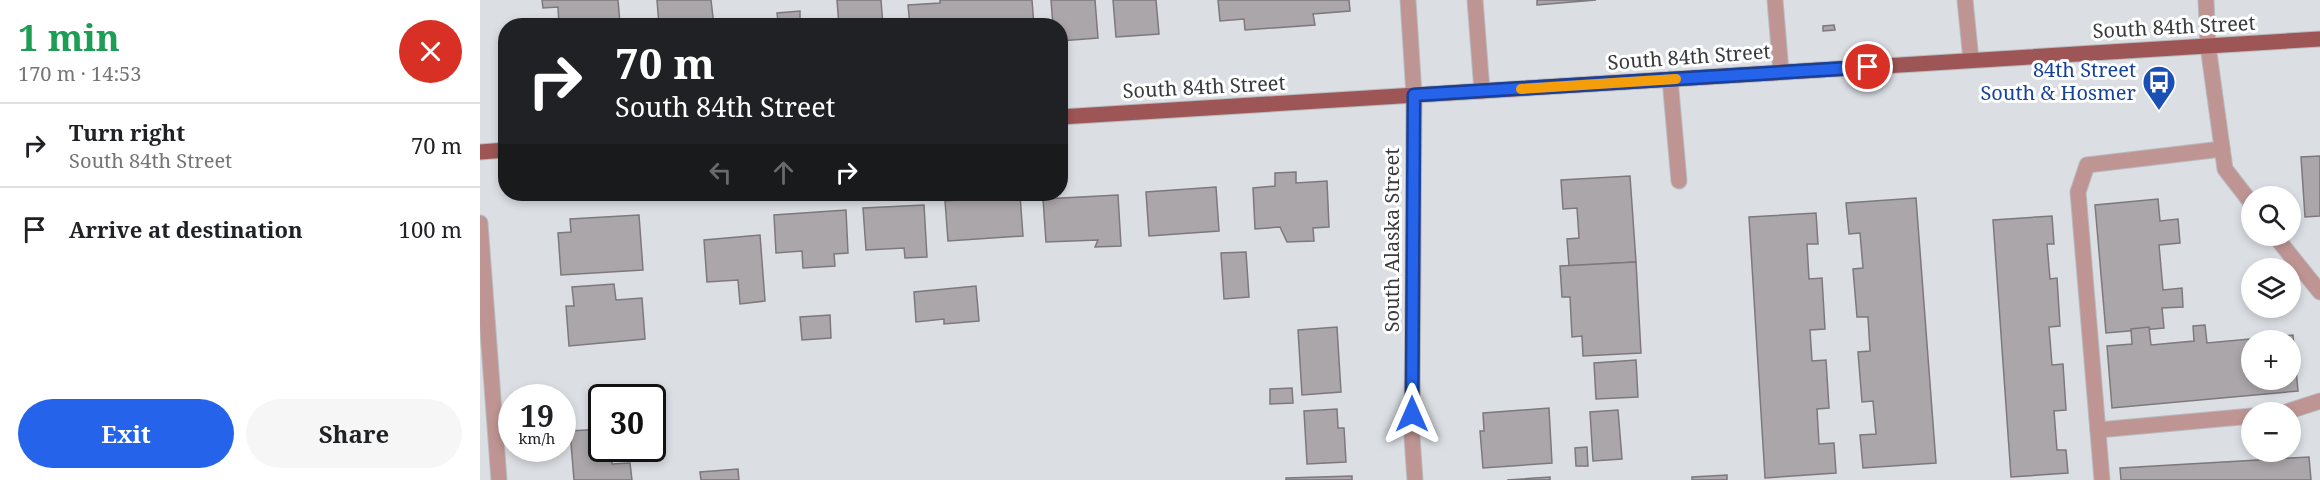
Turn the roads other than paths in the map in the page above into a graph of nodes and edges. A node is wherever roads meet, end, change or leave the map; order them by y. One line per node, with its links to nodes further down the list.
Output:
1 (1408, 0): 12 (street, South Alaska Street)
2 (1475, 0): 11 (street)
3 (1774, 0): 9 (street)
4 (1965, 0): 8 (street)
5 (2206, 0): 7 (street)
6 (2320, 39): 7 (main road, South 84th Street)
7 (2208, 46): 8 (main road, South 84th Street); 14 (street)
8 (1971, 60): 9 (main road, South 84th Street)
9 (1781, 72): 10 (main road, South 84th Street)
10 (1670, 79): 11 (main road, South 84th Street); 17 (street)
11 (1482, 91): 12 (main road, South 84th Street)
12 (1414, 95): 13 (main road, South 84th Street); 27 (street, South Alaska Street)
13 (1068, 117)
14 (2222, 149): 18 (street); 25 (street)
15 (498, 151): 16 (main road)
16 (480, 152)
17 (1679, 181)
18 (2241, 190)
19 (480, 223): 26 (street)
20 (2283, 246): 21 (street)
21 (2320, 292)
22 (2320, 401): 23 (street)
23 (2301, 409)
24 (2241, 417): 25 (street)
25 (2098, 430): 28 (street)
26 (499, 480)
27 (1415, 480)
28 (2103, 480)

